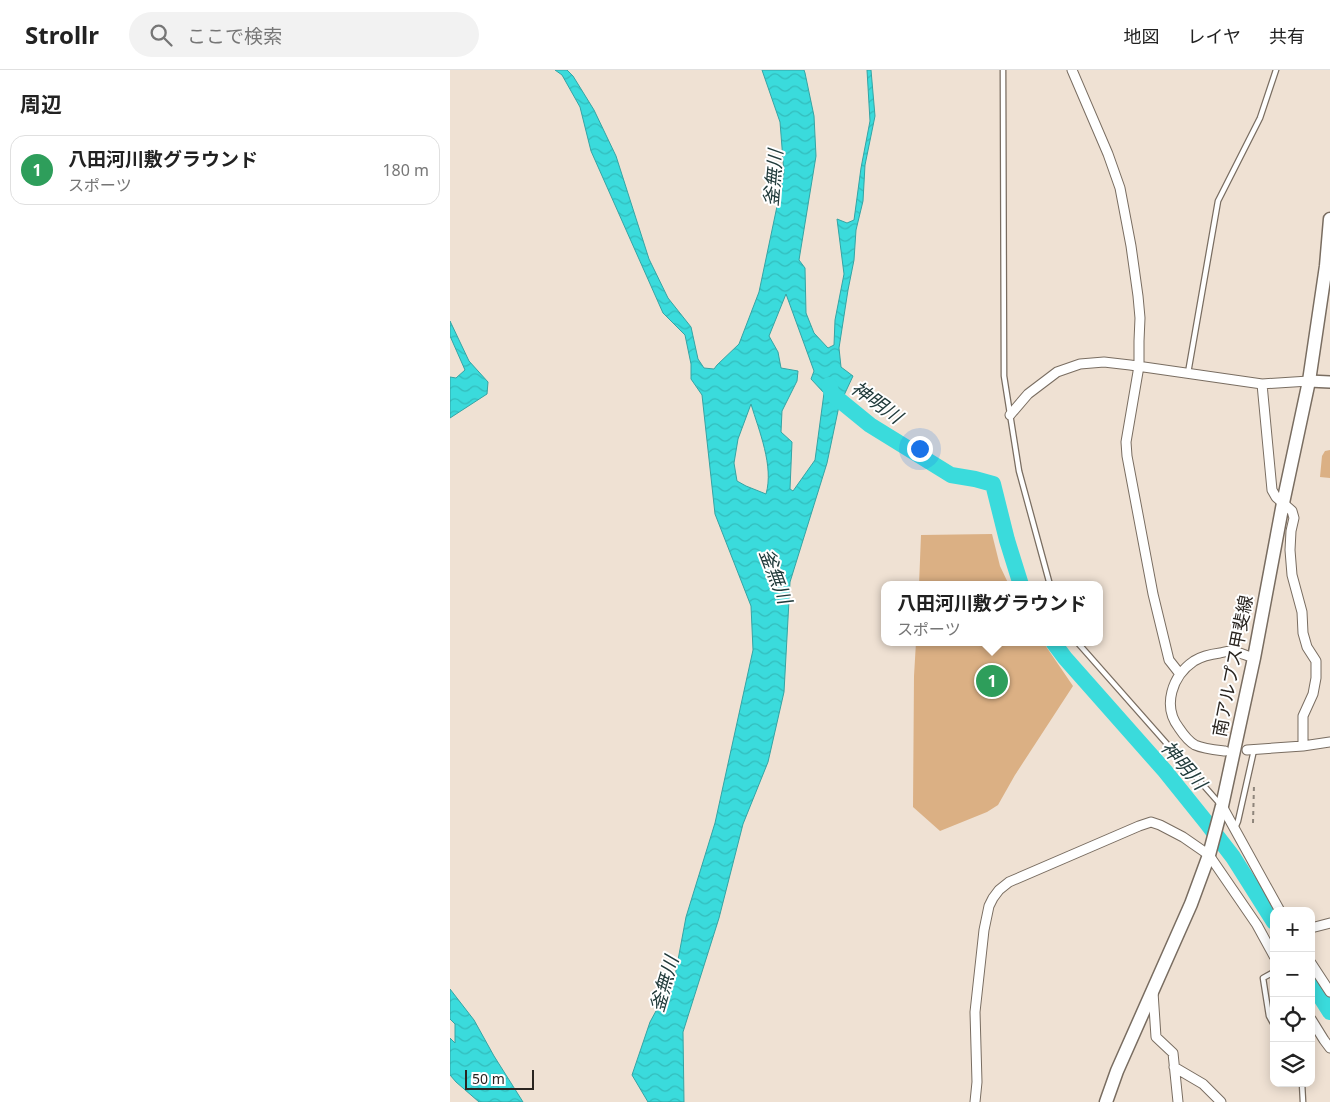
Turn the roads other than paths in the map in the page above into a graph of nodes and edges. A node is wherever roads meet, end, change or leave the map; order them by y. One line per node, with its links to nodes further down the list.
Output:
1 (1003, 70): 10 (lane)
2 (1072, 70): 5 (street)
3 (1276, 70): 6 (lane)
4 (1330, 219): 7 (main road, 南アルプス甲斐線)
5 (1139, 366): 6 (street); 10 (street); 15 (street)
6 (1188, 373): 9 (street)
7 (1309, 381): 8 (street); 9 (street); 11 (main road, 南アルプス甲斐線)
8 (1330, 382)
9 (1262, 384): 11 (street)
10 (1010, 415): 12 (lane)
11 (1283, 503): 14 (main road, 南アルプス甲斐線); 17 (street)
12 (1049, 581)
13 (1080, 646): 20 (lane)
14 (1254, 658): 15 (street); 20 (main road, 南アルプス甲斐線)
15 (1180, 674): 19 (street)
16 (1330, 742): 17 (street)
17 (1304, 746): 18 (street)
18 (1250, 750): 21 (lane)
19 (1225, 751)
20 (1220, 812): 21 (street); 22 (main road, 南アルプス甲斐線)
21 (1235, 828): 23 (street)
22 (1209, 852): 26 (street); 29 (main road, 南アルプス甲斐線); 36 (street)
23 (1278, 907)
24 (1330, 923): 25 (street)
25 (1315, 927)
26 (1272, 952)
27 (1315, 969): 30 (street)
28 (1270, 974): 31 (lane)
29 (1153, 990): 34 (street); 37 (main road, 南アルプス甲斐線)
30 (1330, 992)
31 (1270, 1018)
32 (1315, 1025): 33 (street)
33 (1330, 1048)
34 (1174, 1067): 38 (street); 39 (street)
35 (1302, 1087): 40 (lane)
36 (975, 1102)
37 (1106, 1102)
38 (1178, 1102)
39 (1221, 1102)
40 (1303, 1102)

